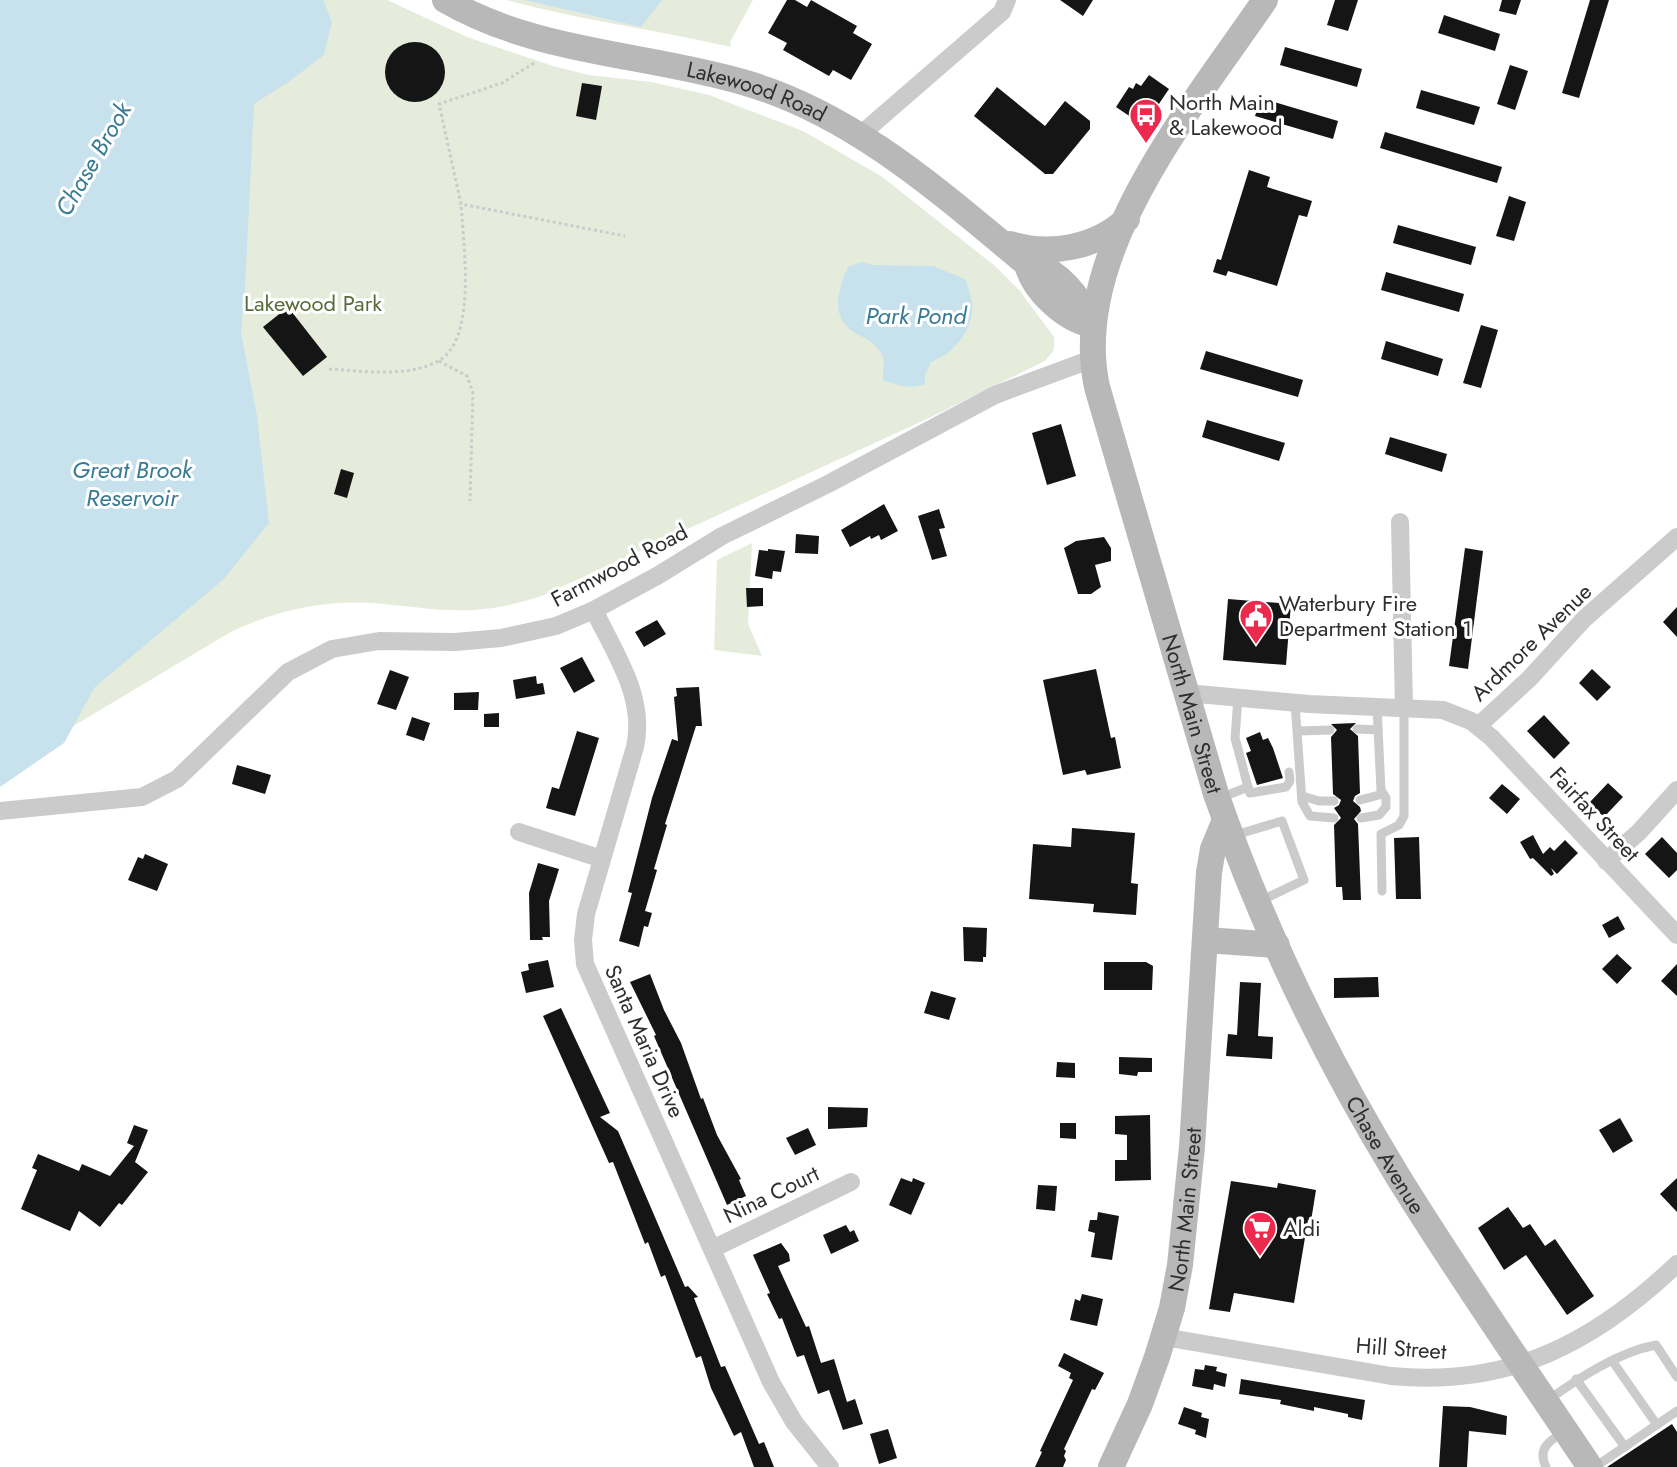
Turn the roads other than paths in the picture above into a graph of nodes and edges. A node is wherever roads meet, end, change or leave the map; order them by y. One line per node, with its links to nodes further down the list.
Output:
1 (445, 0): 4 (main road, Lakewood Road)
2 (1008, 0): 4 (street)
3 (1264, 0): 5 (main road, North Main Street)
4 (859, 135): 6 (main road, Lakewood Road)
5 (1127, 219): 6 (main road); 7 (main road, North Main Street)
6 (993, 236): 7 (main road, Lakewood Road)
7 (1092, 325): 8 (main road, North Main Street)
8 (1092, 359): 11 (street, Farmwood Road); 12 (main road, North Main Street)
9 (1400, 522): 16 (street)
10 (1677, 537): 17 (street, Ardmore Avenue)
11 (594, 610): 29 (street, Farmwood Road); 34 (street, Santa Maria Drive)
12 (1186, 693): 13 (street, Ardmore Avenue); 30 (main road, North Main Street)
13 (1238, 698): 14 (street, Ardmore Avenue); 23 (lane)
14 (1295, 703): 15 (street, Ardmore Avenue); 21 (lane)
15 (1377, 706): 16 (street, Ardmore Avenue); 20 (lane)
16 (1404, 708): 17 (street, Ardmore Avenue); 36 (lane)
17 (1478, 726): 35 (street, Fairfax Street)
18 (1357, 729): 20 (lane)
19 (1330, 730): 21 (lane)
20 (1378, 730): 25 (lane)
21 (1298, 731): 26 (lane)
22 (1289, 772): 23 (lane)
23 (1248, 787): 30 (lane)
24 (1677, 789): 35 (street)
25 (1383, 794): 27 (lane); 32 (lane)
26 (1302, 796): 28 (lane); 31 (lane)
27 (1360, 800)
28 (1334, 801)
29 (0, 811)
30 (1224, 818): 37 (main road, Chase Avenue); 37 (lane); 39 (main road, North Main Street)
31 (1334, 818)
32 (1361, 818)
33 (519, 832): 34 (street)
34 (602, 859): 42 (street, Santa Maria Drive)
35 (1606, 861): 38 (street, Fairfax Street)
36 (1382, 891)
37 (1258, 902): 40 (main road, Chase Avenue)
38 (1677, 935)
39 (1205, 940): 40 (main road); 44 (main road, North Main Street)
40 (1277, 945): 46 (main road, Chase Avenue)
41 (851, 1182): 42 (street, Nina Court)
42 (712, 1250): 54 (street, Santa Maria Drive)
43 (1677, 1264): 46 (street, Hill Street)
44 (1164, 1337): 46 (street, Hill Street); 55 (main road, North Main Street)
45 (1613, 1362): 47 (lane); 48 (lane); 51 (lane)
46 (1520, 1363): 49 (main road, Chase Avenue)
47 (1677, 1377)
48 (1576, 1379): 49 (lane); 53 (lane)
49 (1546, 1401): 52 (main road, Chase Avenue)
50 (1677, 1411): 51 (lane)
51 (1657, 1425): 53 (lane)
52 (1565, 1430): 56 (lane); 57 (main road, Chase Avenue)
53 (1625, 1447): 58 (lane)
54 (830, 1467)
55 (1111, 1467)
56 (1546, 1467)
57 (1590, 1467)
58 (1595, 1467)

